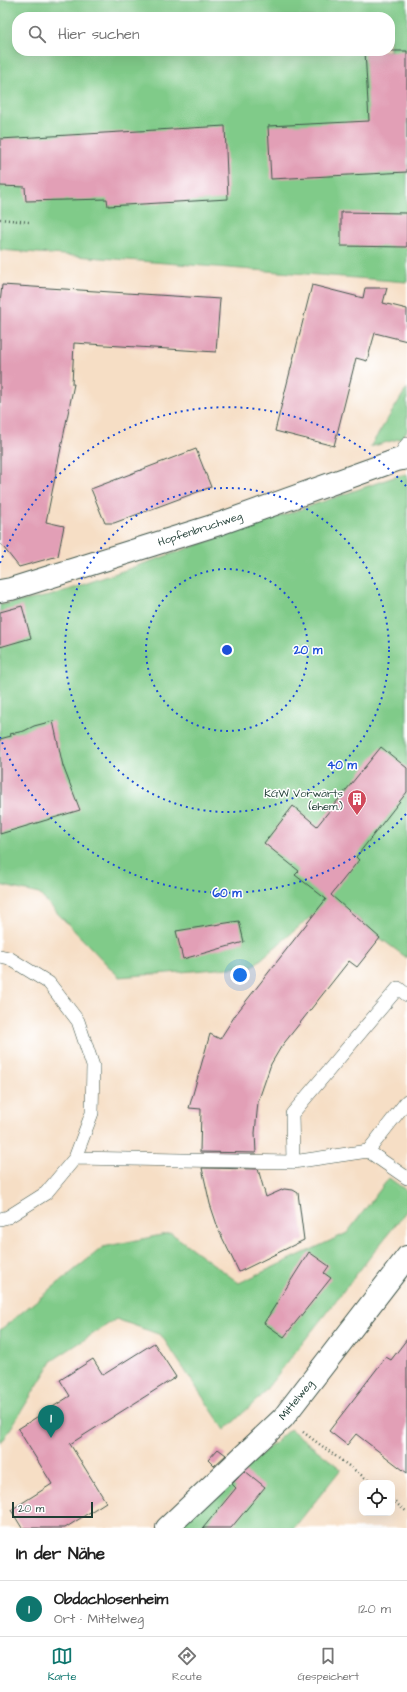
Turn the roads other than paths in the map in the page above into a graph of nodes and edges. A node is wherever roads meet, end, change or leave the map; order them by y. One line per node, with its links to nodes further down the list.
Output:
1 (404, 454): 2 (street, Hopfenbruchweg)
2 (0, 591)
3 (0, 956): 7 (lane)
4 (407, 995): 8 (lane)
5 (407, 1100): 6 (lane)
6 (368, 1151): 8 (lane); 9 (lane)
7 (75, 1158): 8 (lane); 10 (lane)
8 (293, 1162)
9 (407, 1178)
10 (0, 1219)
11 (407, 1257): 12 (street, Mittelweg)
12 (167, 1528)

